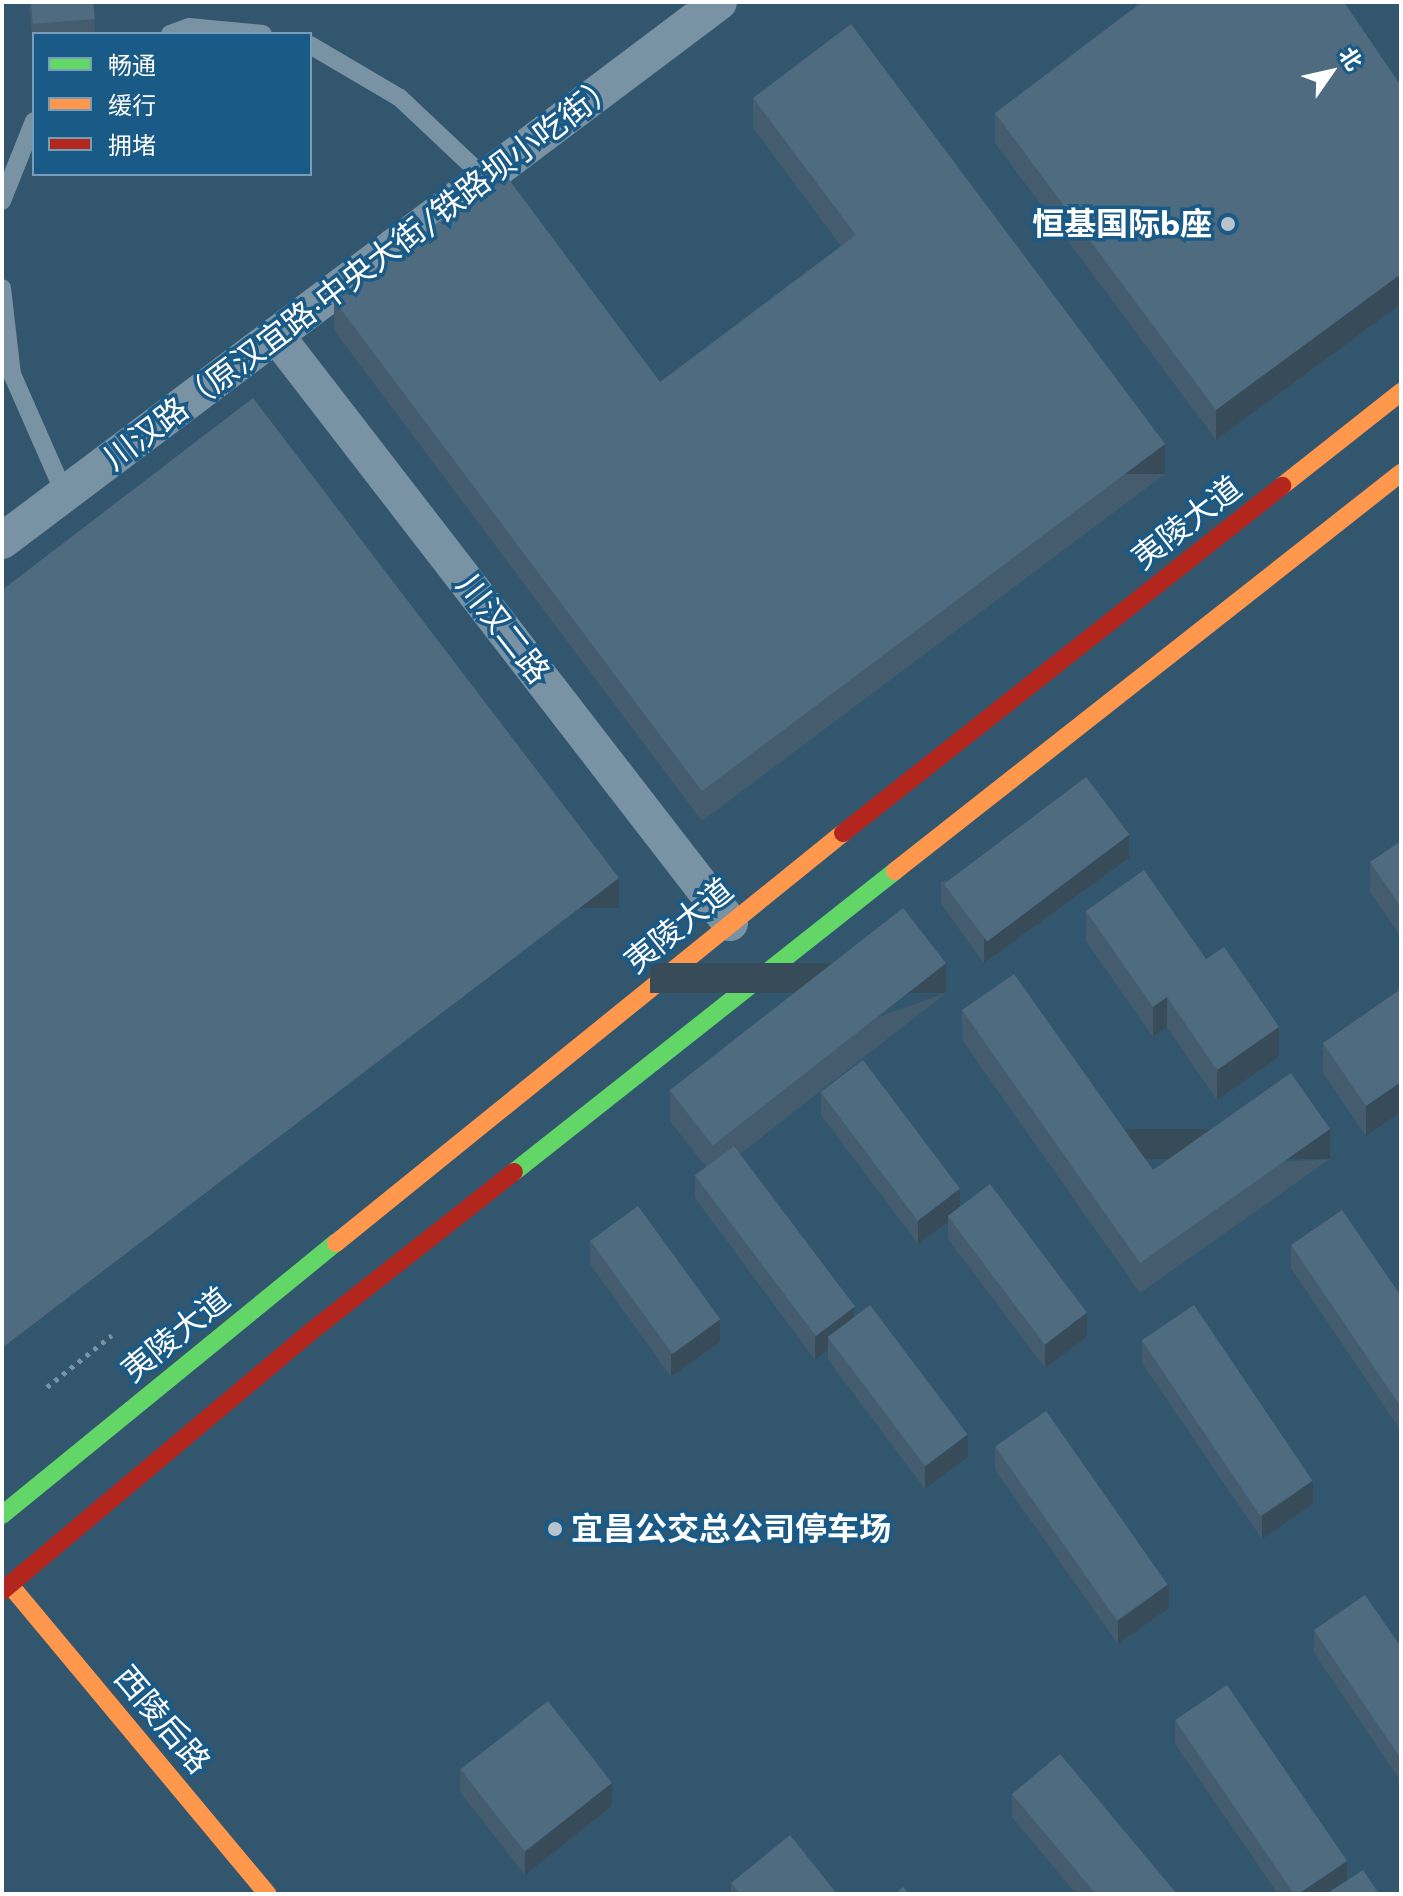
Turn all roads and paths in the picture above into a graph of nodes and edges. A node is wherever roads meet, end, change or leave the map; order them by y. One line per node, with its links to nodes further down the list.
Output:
1 (719, 2): 6 (street, 川汉路（原汉宜路·中央大街/铁路坝小吃街）)
2 (175, 32): 3 (lane)
3 (242, 32)
4 (312, 46): 6 (lane)
5 (32, 126): 7 (lane)
6 (485, 178): 9 (street, 川汉路（原汉宜路·中央大街/铁路坝小吃街）)
7 (2, 201)
8 (2, 288): 12 (lane)
9 (276, 335): 12 (street, 川汉路（原汉宜路·中央大街/铁路坝小吃街）); 14 (street, 川汉二路)
10 (1401, 392): 14 (main road, 夷陵大道)
11 (1401, 473): 18 (main road)
12 (65, 495): 13 (street, 川汉路（原汉宜路·中央大街/铁路坝小吃街）)
13 (2, 541)
14 (730, 923): 17 (main road, 夷陵大道)
15 (112, 1335): 16 (path)
16 (47, 1387)
17 (2, 1515)
18 (6, 1588): 19 (main road, 西陵后路)
19 (267, 1894)

